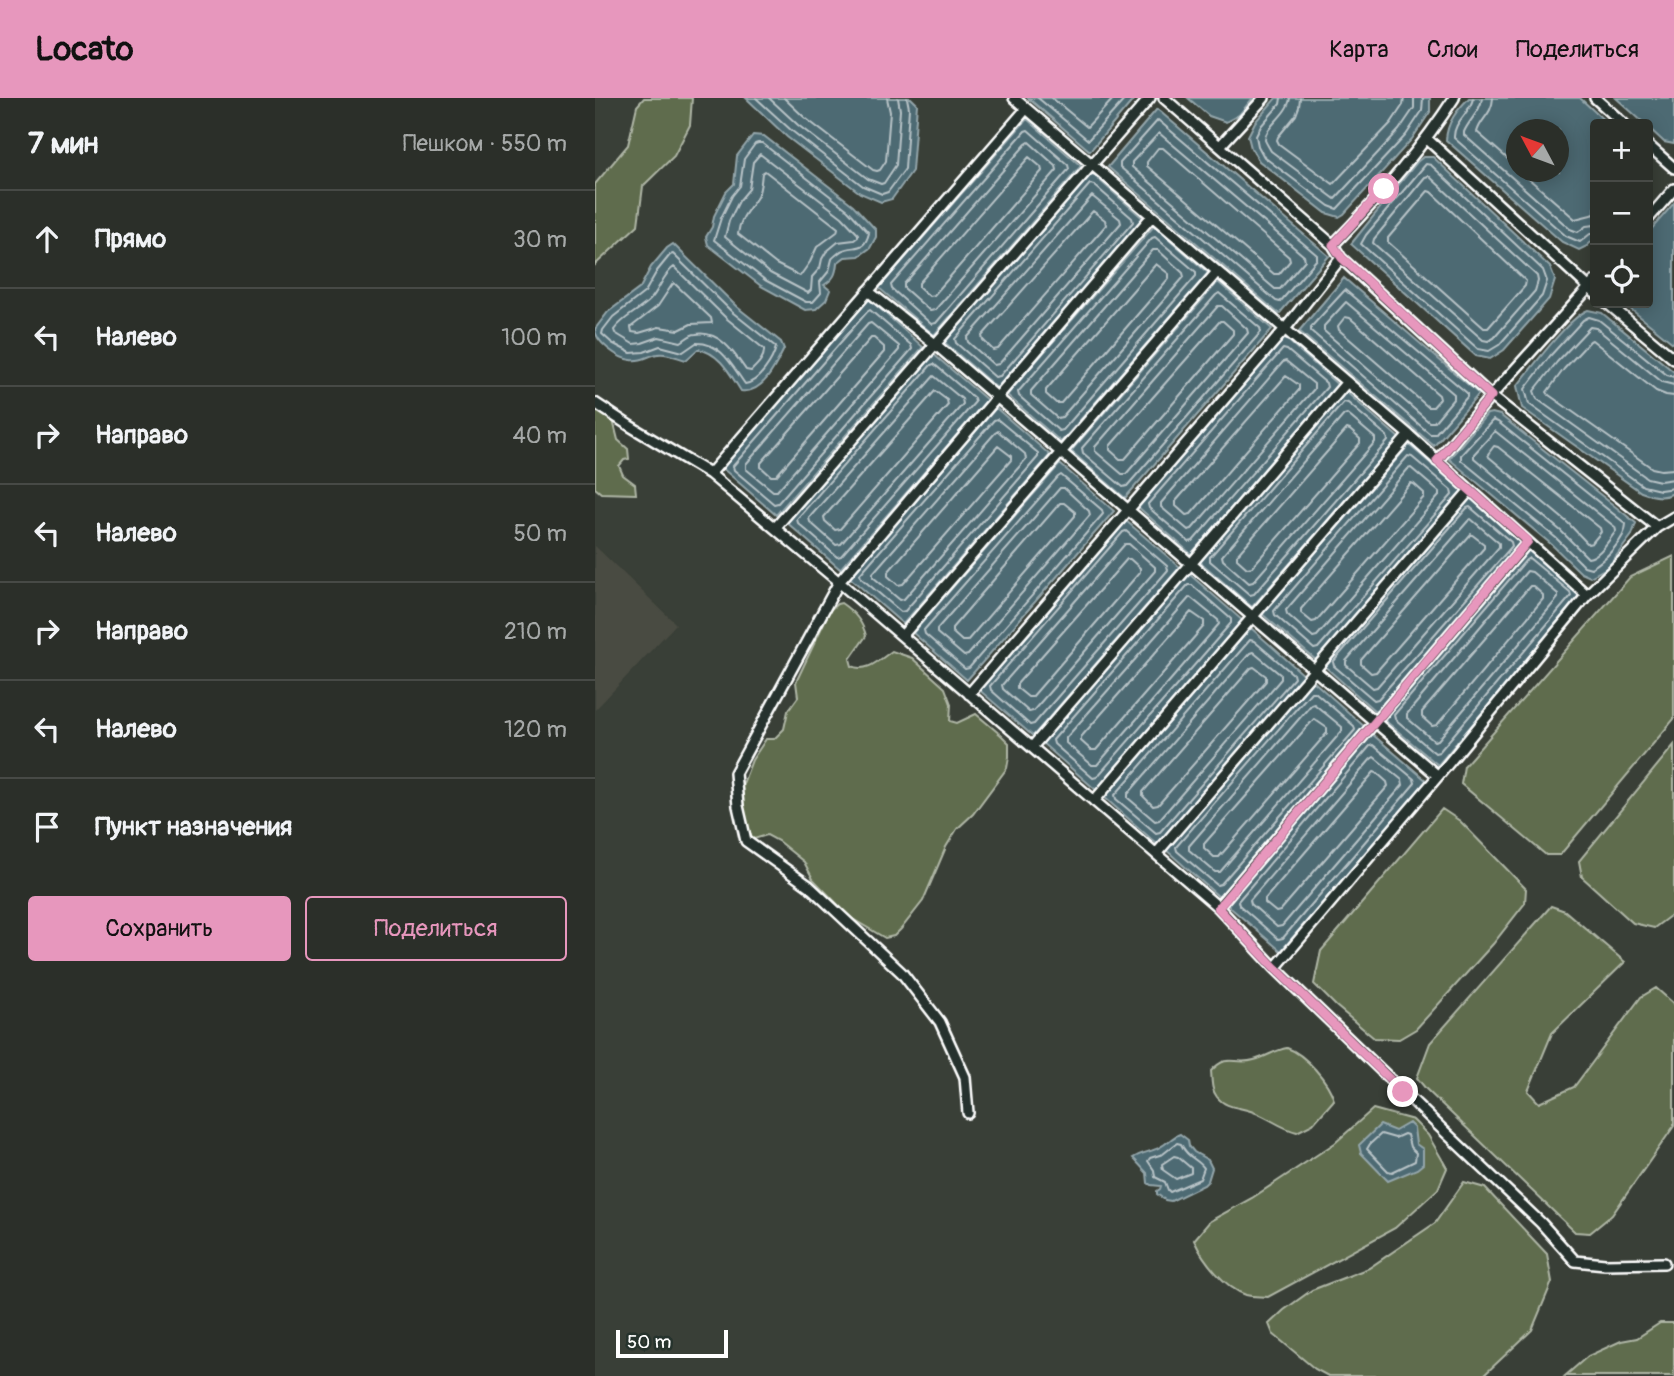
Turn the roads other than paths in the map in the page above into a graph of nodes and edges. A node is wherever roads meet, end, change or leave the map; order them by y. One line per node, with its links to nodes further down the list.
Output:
1 (1014, 98): 7 (lane)
2 (1150, 98): 12 (lane)
3 (1164, 98): 10 (lane)
4 (1264, 98): 10 (lane)
5 (1454, 98): 9 (lane)
6 (1595, 98): 8 (lane)
7 (1026, 109): 12 (lane); 22 (lane)
8 (1618, 119)
9 (1426, 138): 17 (lane); 20 (lane)
10 (1220, 146): 17 (lane)
11 (1653, 149): 13 (lane)
12 (1092, 165): 16 (lane); 25 (lane)
13 (1674, 168)
14 (1674, 188): 15 (lane)
15 (1653, 213)
16 (1151, 216): 19 (lane); 29 (lane)
17 (1333, 245): 18 (lane)
18 (1342, 258): 24 (lane); 28 (lane)
19 (1217, 272): 24 (lane); 32 (lane)
20 (1590, 284)
21 (1590, 290): 28 (lane)
22 (868, 291): 25 (lane); 34 (lane)
23 (1613, 308): 26 (lane)
24 (1285, 330): 27 (lane); 36 (lane)
25 (935, 344): 29 (lane); 39 (lane)
26 (1674, 359)
27 (1347, 382): 31 (lane); 41 (lane)
28 (1491, 396): 33 (lane); 38 (lane)
29 (996, 398): 32 (lane); 42 (lane)
30 (595, 403): 34 (lane)
31 (1409, 435): 33 (lane); 44 (lane)
32 (1060, 453): 36 (lane); 45 (lane)
33 (1437, 461): 35 (lane)
34 (710, 474): 39 (lane)
35 (1470, 490): 40 (lane); 46 (lane)
36 (1127, 510): 41 (lane); 47 (lane)
37 (1674, 517): 38 (lane)
38 (1657, 527): 43 (lane)
39 (775, 528): 42 (lane)
40 (1528, 541): 43 (lane); 48 (lane)
41 (1191, 565): 44 (lane); 49 (lane)
42 (839, 582): 45 (lane); 55 (lane)
43 (1587, 595): 50 (lane)
44 (1251, 617): 46 (lane); 51 (lane)
45 (902, 636): 47 (lane)
46 (1314, 671): 48 (lane); 52 (lane)
47 (969, 694): 49 (lane)
48 (1374, 722): 50 (lane); 53 (lane)
49 (1032, 747): 51 (lane)
50 (1437, 776): 54 (lane)
51 (1094, 801): 52 (lane)
52 (1156, 855): 53 (lane)
53 (1218, 908): 54 (lane)
54 (1275, 968): 56 (lane)
55 (968, 1112)
56 (1664, 1263)

